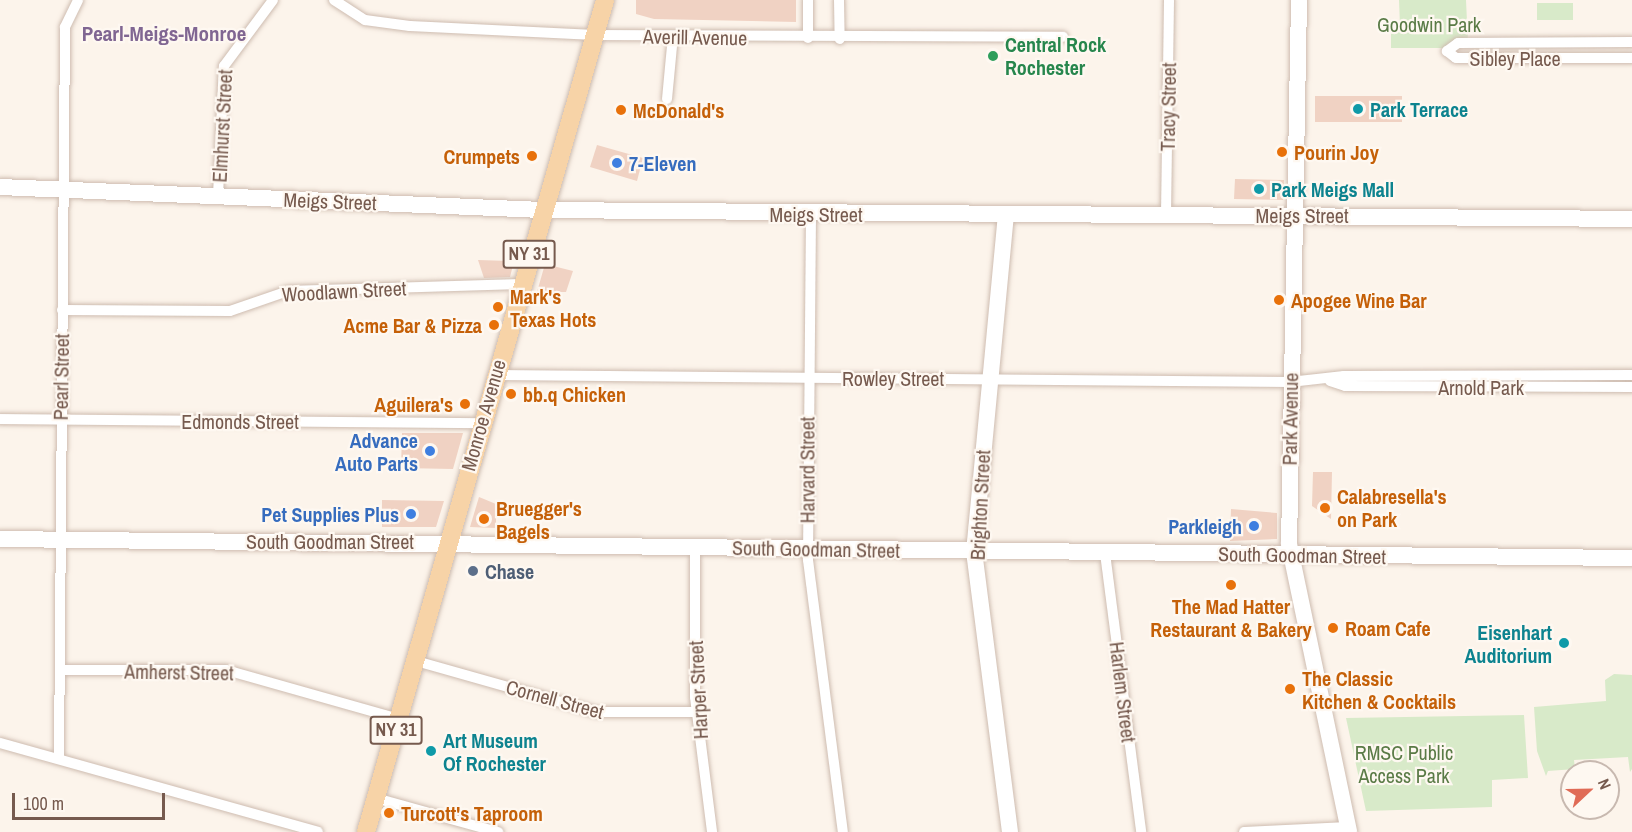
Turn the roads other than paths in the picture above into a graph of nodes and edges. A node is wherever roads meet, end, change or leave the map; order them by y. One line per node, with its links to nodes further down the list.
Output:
1 (78, 0): 18 (street, Pearl Street)
2 (273, 0): 19 (street, Elmhurst Street)
3 (334, 0): 9 (street, Averill Avenue)
4 (605, 0): 9 (main road, Monroe Avenue / NY 31)
5 (808, 0): 12 (street)
6 (839, 0): 13 (street)
7 (1299, 0): 23 (street, Park Avenue)
8 (1169, 4): 24 (street, Tracy Street)
9 (595, 35): 10 (street, Averill Avenue); 20 (main road, Monroe Avenue / NY 31)
10 (673, 36): 12 (street, Averill Avenue); 16 (street)
11 (1063, 37): 13 (street, Averill Avenue)
12 (808, 38): 13 (street, Averill Avenue)
13 (840, 39)
14 (1632, 42): 15 (street, Sibley Place)
15 (1632, 58)
16 (667, 99)
17 (0, 187): 18 (street, Meigs Street)
18 (63, 190): 19 (street, Meigs Street); 27 (street, Pearl Street)
19 (218, 196): 20 (street, Meigs Street)
20 (542, 210): 21 (street, Meigs Street); 26 (main road, Monroe Avenue / NY 31)
21 (811, 214): 22 (street, Meigs Street); 30 (street, Harvard Street)
22 (1006, 214): 24 (street, Meigs Street); 31 (street, Brighton Street)
23 (1294, 214): 24 (street, Meigs Street); 25 (street, Meigs Street); 33 (street, Park Avenue)
24 (1166, 215)
25 (1632, 219)
26 (521, 284): 27 (street, Woodlawn Street); 28 (main road, Monroe Avenue / NY 31)
27 (62, 310): 36 (street, Pearl Street)
28 (495, 375): 30 (street, Rowley Street); 37 (main road, Monroe Avenue / NY 31)
29 (1632, 375): 32 (street, Arnold Park)
30 (808, 377): 31 (street, Rowley Street); 42 (street, Harvard Street)
31 (990, 379): 33 (street, Rowley Street); 43 (street, Brighton Street)
32 (1330, 381): 33 (street, Arnold Park); 34 (street, Arnold Park)
33 (1290, 382): 45 (street, Park Avenue)
34 (1632, 387)
35 (0, 419): 36 (street, Edmonds Street)
36 (60, 419): 37 (street, Edmonds Street); 39 (street, Pearl Street)
37 (481, 423): 40 (main road, Monroe Avenue / NY 31)
38 (0, 539): 39 (street, South Goodman Street)
39 (61, 539): 40 (street, South Goodman Street); 48 (street, Pearl Street)
40 (448, 542): 41 (street, South Goodman Street); 47 (main road, Monroe Avenue / NY 31)
41 (696, 548): 42 (street, South Goodman Street); 49 (street, Harper Street)
42 (807, 550): 43 (street, South Goodman Street); 59 (street, Harvard Street)
43 (974, 551): 44 (street, South Goodman Street); 60 (street, Brighton Street)
44 (1105, 553): 45 (street, South Goodman Street); 61 (street, Harlem Street)
45 (1290, 555): 46 (street, South Goodman Street); 54 (street, Park Avenue)
46 (1632, 558)
47 (416, 661): 49 (street, Cornell Street); 50 (main road, Monroe Avenue / NY 31)
48 (60, 670): 50 (street, Amherst Street); 52 (street, Pearl Street)
49 (696, 712): 58 (street, Harper Street)
50 (399, 719): 53 (main road, Monroe Avenue / NY 31)
51 (0, 743): 52 (street)
52 (59, 758): 55 (street)
53 (375, 798): 56 (main road, Monroe Avenue / NY 31); 57 (street)
54 (1348, 830): 62 (street)
55 (318, 832)
56 (366, 832)
57 (495, 832)
58 (712, 832)
59 (843, 832)
60 (1010, 832)
61 (1141, 832)
62 (1244, 832)

